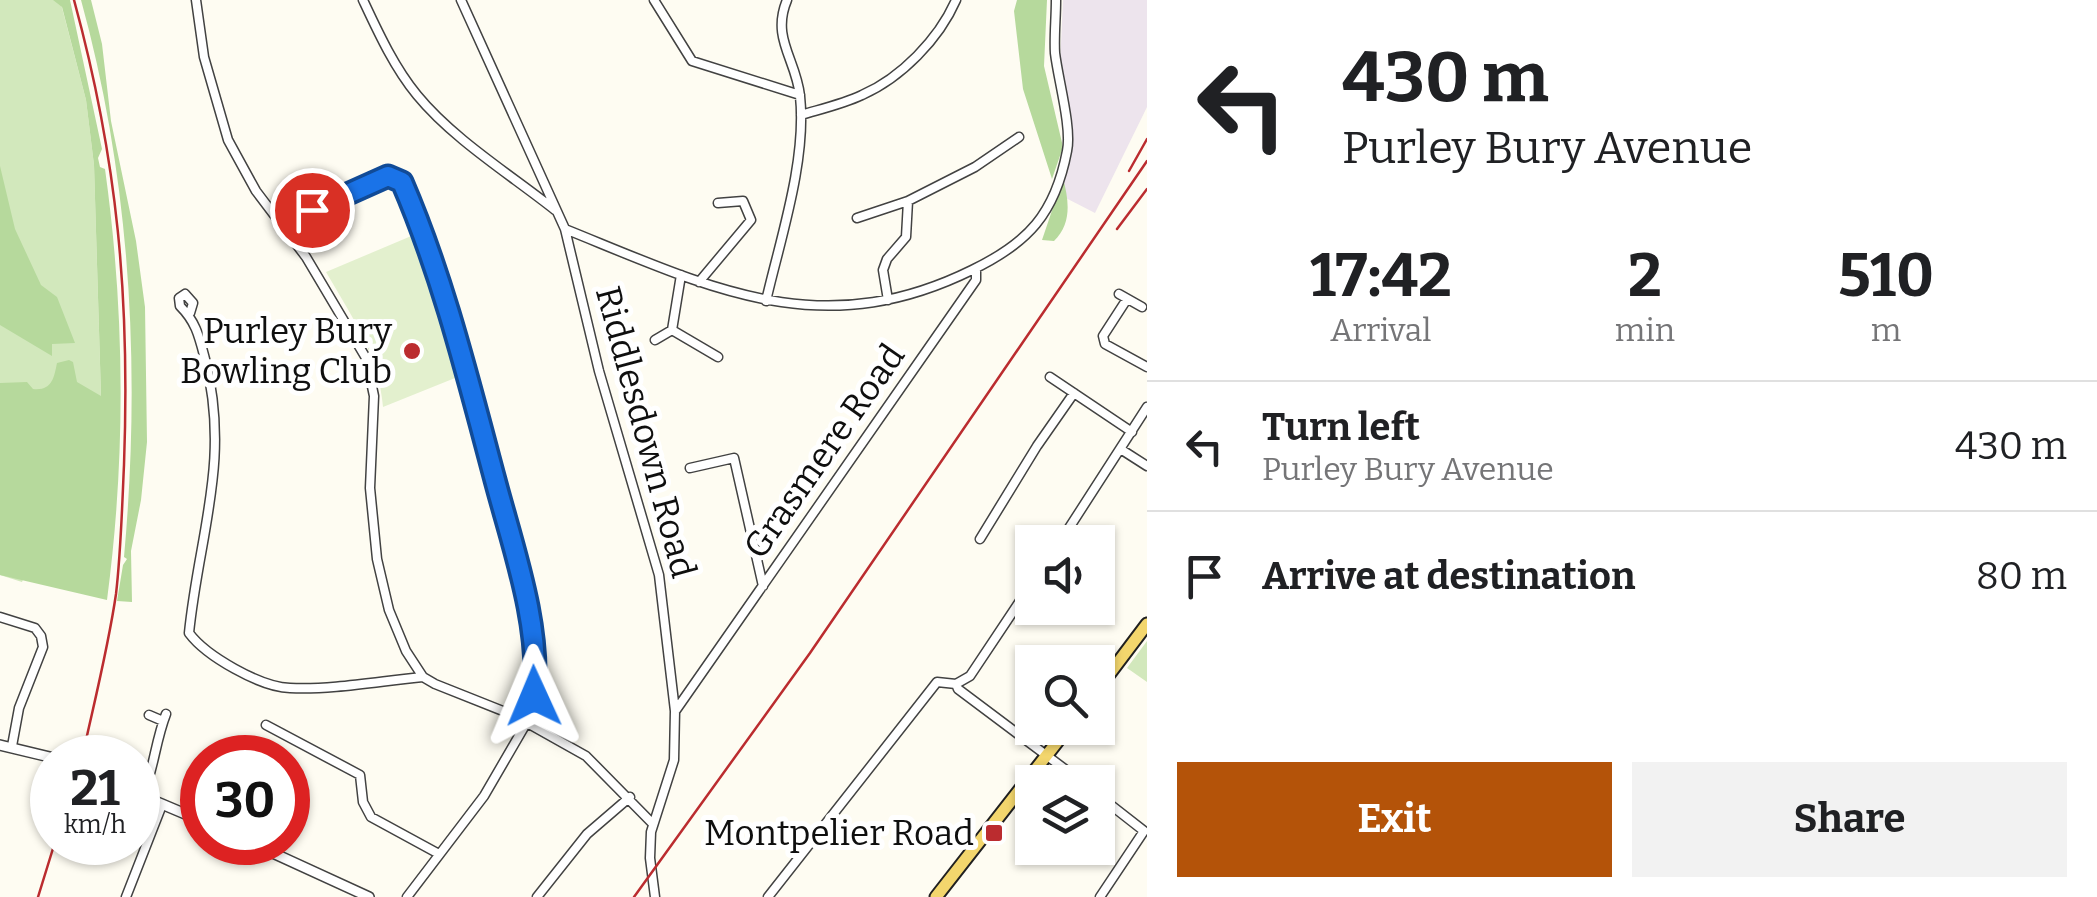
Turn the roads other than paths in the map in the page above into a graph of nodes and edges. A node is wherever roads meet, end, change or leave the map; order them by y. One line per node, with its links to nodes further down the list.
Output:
1 (196, 0): 15 (street)
2 (363, 0): 13 (street)
3 (461, 0): 13 (street, Riddlesdown Road)
4 (654, 0): 8 (street)
5 (787, 0): 8 (street)
6 (956, 0): 9 (street)
7 (1056, 0): 17 (street)
8 (800, 95): 9 (street)
9 (801, 115): 21 (street)
10 (1019, 138): 11 (street)
11 (908, 201): 14 (street); 20 (street)
12 (718, 203): 19 (street)
13 (559, 213): 16 (street, Riddlesdown Road)
14 (857, 218)
15 (281, 224): 42 (street); 46 (street)
16 (565, 229): 18 (street); 44 (street, Riddlesdown Road)
17 (976, 268): 20 (street); 37 (street, Grasmere Road)
18 (681, 275): 19 (street); 24 (street)
19 (699, 282): 21 (street)
20 (888, 300): 21 (street)
21 (766, 302)
22 (1142, 307): 27 (street)
23 (190, 312): 42 (street)
24 (672, 330): 25 (street); 26 (street)
25 (655, 340)
26 (718, 357)
27 (1147, 367)
28 (1050, 377): 29 (street)
29 (1074, 393): 31 (street); 36 (street)
30 (1147, 408): 31 (street)
31 (1132, 432): 32 (street)
32 (1122, 450): 33 (street); 35 (street)
33 (1147, 466)
34 (690, 468): 37 (street)
35 (1071, 525)
36 (980, 539)
37 (762, 586): 44 (street, Grasmere Road)
38 (1015, 608): 43 (street)
39 (0, 616): 51 (street)
40 (1147, 624): 41 (main road)
41 (1115, 666)
42 (423, 677): 46 (street)
43 (956, 684): 53 (street); 67 (street)
44 (676, 711): 59 (street, Riddlesdown Road)
45 (149, 716): 48 (street)
46 (526, 722): 55 (street); 60 (street)
47 (266, 725): 60 (street)
48 (158, 735)
49 (0, 745): 51 (street)
50 (1055, 745): 53 (main road)
51 (12, 746): 52 (street)
52 (30, 751)
53 (1046, 756): 54 (street); 68 (main road)
54 (1058, 765)
55 (630, 797): 59 (street); 65 (street)
56 (162, 805): 58 (street); 62 (street)
57 (1115, 808): 69 (street)
58 (180, 813)
59 (652, 823): 66 (street, Riddlesdown Road)
60 (439, 854): 64 (street)
61 (299, 865): 63 (street)
62 (126, 897)
63 (369, 897)
64 (407, 897)
65 (537, 897)
66 (655, 897)
67 (768, 897)
68 (936, 897)
69 (1100, 897)

